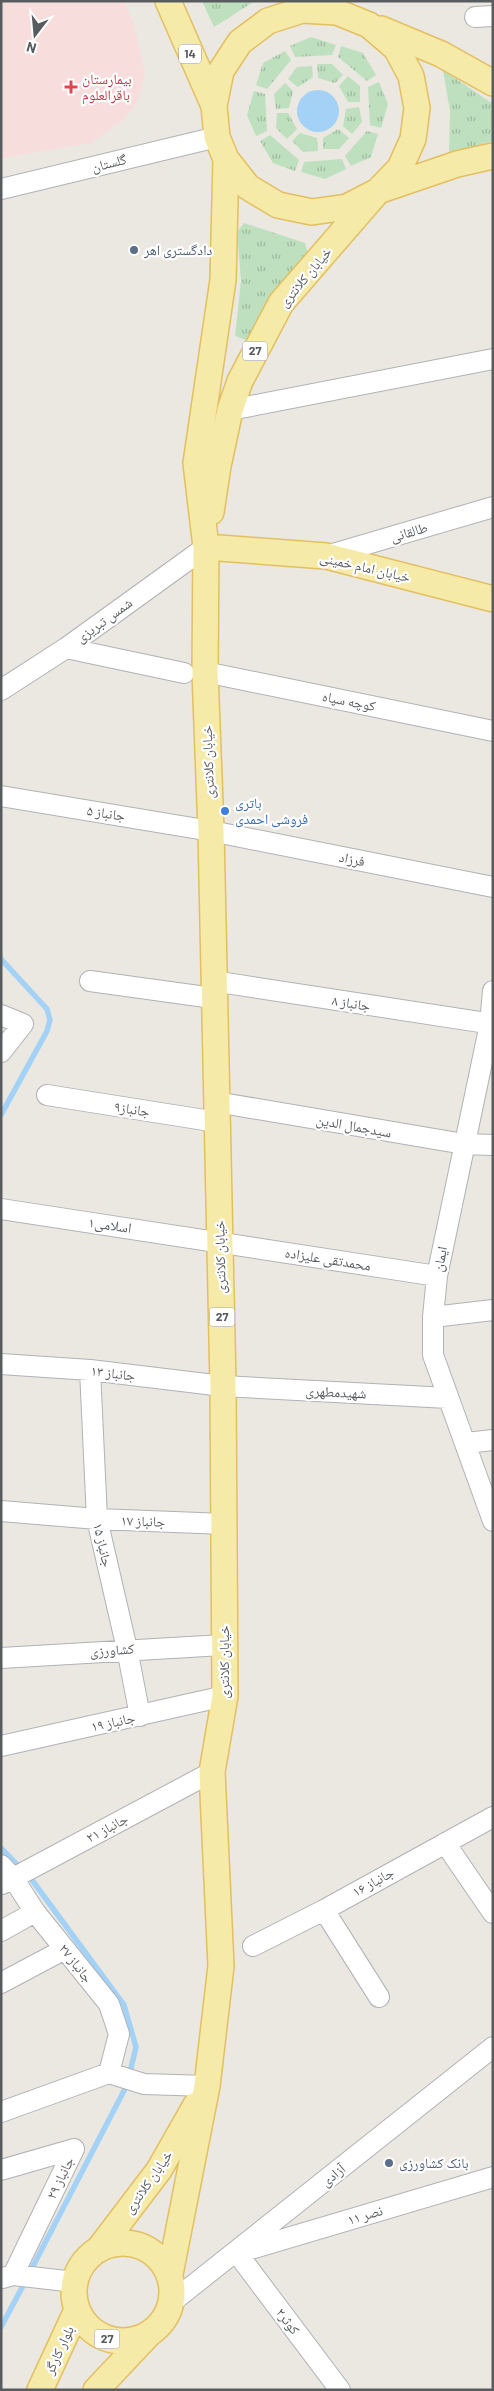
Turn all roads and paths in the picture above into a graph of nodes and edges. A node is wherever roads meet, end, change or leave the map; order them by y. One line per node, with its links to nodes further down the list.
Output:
1 (168, 1): 5 (main road, 14)
2 (347, 1): 3 (main road)
3 (369, 25): 4 (main road); 5 (main road); 9 (main road, خیابان کلانتری)
4 (493, 83)
5 (214, 106): 6 (main road, خیابان کلانتری)
6 (221, 148): 8 (street, گلستان); 9 (main road); 13 (main road, خیابان کلانتری / 27)
7 (493, 156): 9 (main road)
8 (1, 189)
9 (378, 191): 11 (main road, خیابان کلانتری / 27)
10 (493, 359): 11 (street)
11 (230, 410): 13 (main road, خیابان کلانتری / 27)
12 (493, 507): 14 (street, طالقانی)
13 (206, 547): 14 (main road, خیابان امام خمینی); 16 (street, شمس تبریزی); 17 (main road, خیابان کلانتری / 27)
14 (326, 556): 15 (main road, خیابان امام خمینی)
15 (493, 599)
16 (66, 648): 17 (street, کوچه سپاه); 18 (street, شمس تبریزی)
17 (194, 672): 19 (street, کوچه سپاه); 21 (main road, خیابان کلانتری / 27)
18 (1, 690)
19 (493, 731)
20 (1, 796): 21 (street, جانباز ۵)
21 (211, 831): 22 (street, فرزاد); 24 (main road, خیابان کلانتری / 27)
22 (493, 887)
23 (90, 981): 24 (street, جانباز ۸)
24 (213, 990): 27 (street, جانباز ۸); 30 (main road, خیابان کلانتری / 27)
25 (493, 991): 27 (street, ایمان)
26 (1, 1015): 28 (street)
27 (491, 1024): 31 (street, ایمان)
28 (1, 1052)
29 (47, 1095): 30 (street, جانباز۹)
30 (216, 1112): 31 (street, سیدجمال الدین); 34 (main road, خیابان کلانتری / 27)
31 (464, 1144): 32 (street, سیدجمال الدین); 35 (street, ایمان)
32 (493, 1145)
33 (1, 1209): 34 (street, اسلامی۱)
34 (220, 1242): 35 (street, محمدتقی علیزاده); 40 (main road, خیابان کلانتری / 27)
35 (437, 1276): 37 (street, ایمان)
36 (493, 1310): 37 (street)
37 (433, 1317): 41 (street, ایمان)
38 (1, 1364): 39 (street, جانباز ۱۳)
39 (90, 1370): 40 (street, جانباز ۱۳); 45 (street, جانباز ۱۵)
40 (224, 1386): 41 (street, شهیدمطهری); 47 (main road, خیابان کلانتری / 27)
41 (448, 1398): 43 (street, ایمان)
42 (493, 1440): 43 (street)
43 (466, 1443): 46 (street, ایمان)
44 (1, 1511): 45 (street, جانباز ۱۷)
45 (97, 1519): 47 (street, جانباز ۱۷); 49 (street, جانباز ۱۵)
46 (493, 1521)
47 (225, 1524): 48 (main road, خیابان کلانتری / 27)
48 (224, 1645): 49 (street, کشاورزی); 51 (main road, خیابان کلانتری / 27)
49 (127, 1649): 50 (street, کشاورزی); 52 (street, جانباز ۱۵)
50 (1, 1658)
51 (225, 1696): 52 (street, جانباز ۱۹); 54 (main road, خیابان کلانتری / 27)
52 (140, 1716): 53 (street, جانباز ۱۹)
53 (1, 1746)
54 (212, 1772): 57 (street, جانباز ۲۱); 68 (main road, خیابان کلانتری / 27)
55 (493, 1817): 56 (street, جانباز ۱۶)
56 (445, 1843): 58 (street, جانباز ۱۶); 60 (street)
57 (5, 1875): 59 (street, جانباز ۲۷)
58 (324, 1910): 62 (street, جانباز ۱۶); 65 (street)
59 (35, 1912): 61 (street); 63 (street, جانباز ۲۷)
60 (493, 1913)
61 (1, 1931)
62 (253, 1946)
63 (65, 1949): 64 (street); 67 (street, جانباز ۲۷)
64 (1, 1983)
65 (379, 1997)
66 (493, 2046): 73 (street, آزادی)
67 (108, 2073): 68 (street); 69 (street)
68 (207, 2086): 72 (main road, خیابان کلانتری / 27); 74 (main road, خیابان کلانتری / 27)
69 (1, 2112)
70 (1, 2170): 75 (street, جانباز ۲۹)
71 (492, 2178): 73 (street, نصر ۱۱)
72 (99, 2249): 74 (main road, 27); 76 (main road, 27)
73 (237, 2253): 77 (street, آزادی); 82 (street, کوثر۲)
74 (170, 2274): 77 (main road, 27)
75 (7, 2277): 76 (street)
76 (74, 2282): 78 (main road, 27)
77 (172, 2302): 79 (main road, 27)
78 (77, 2310): 79 (main road, 27); 81 (main road, بلوار کارگر)
79 (148, 2335): 80 (main road, 27)
80 (104, 2387)
81 (40, 2390)
82 (340, 2390)

